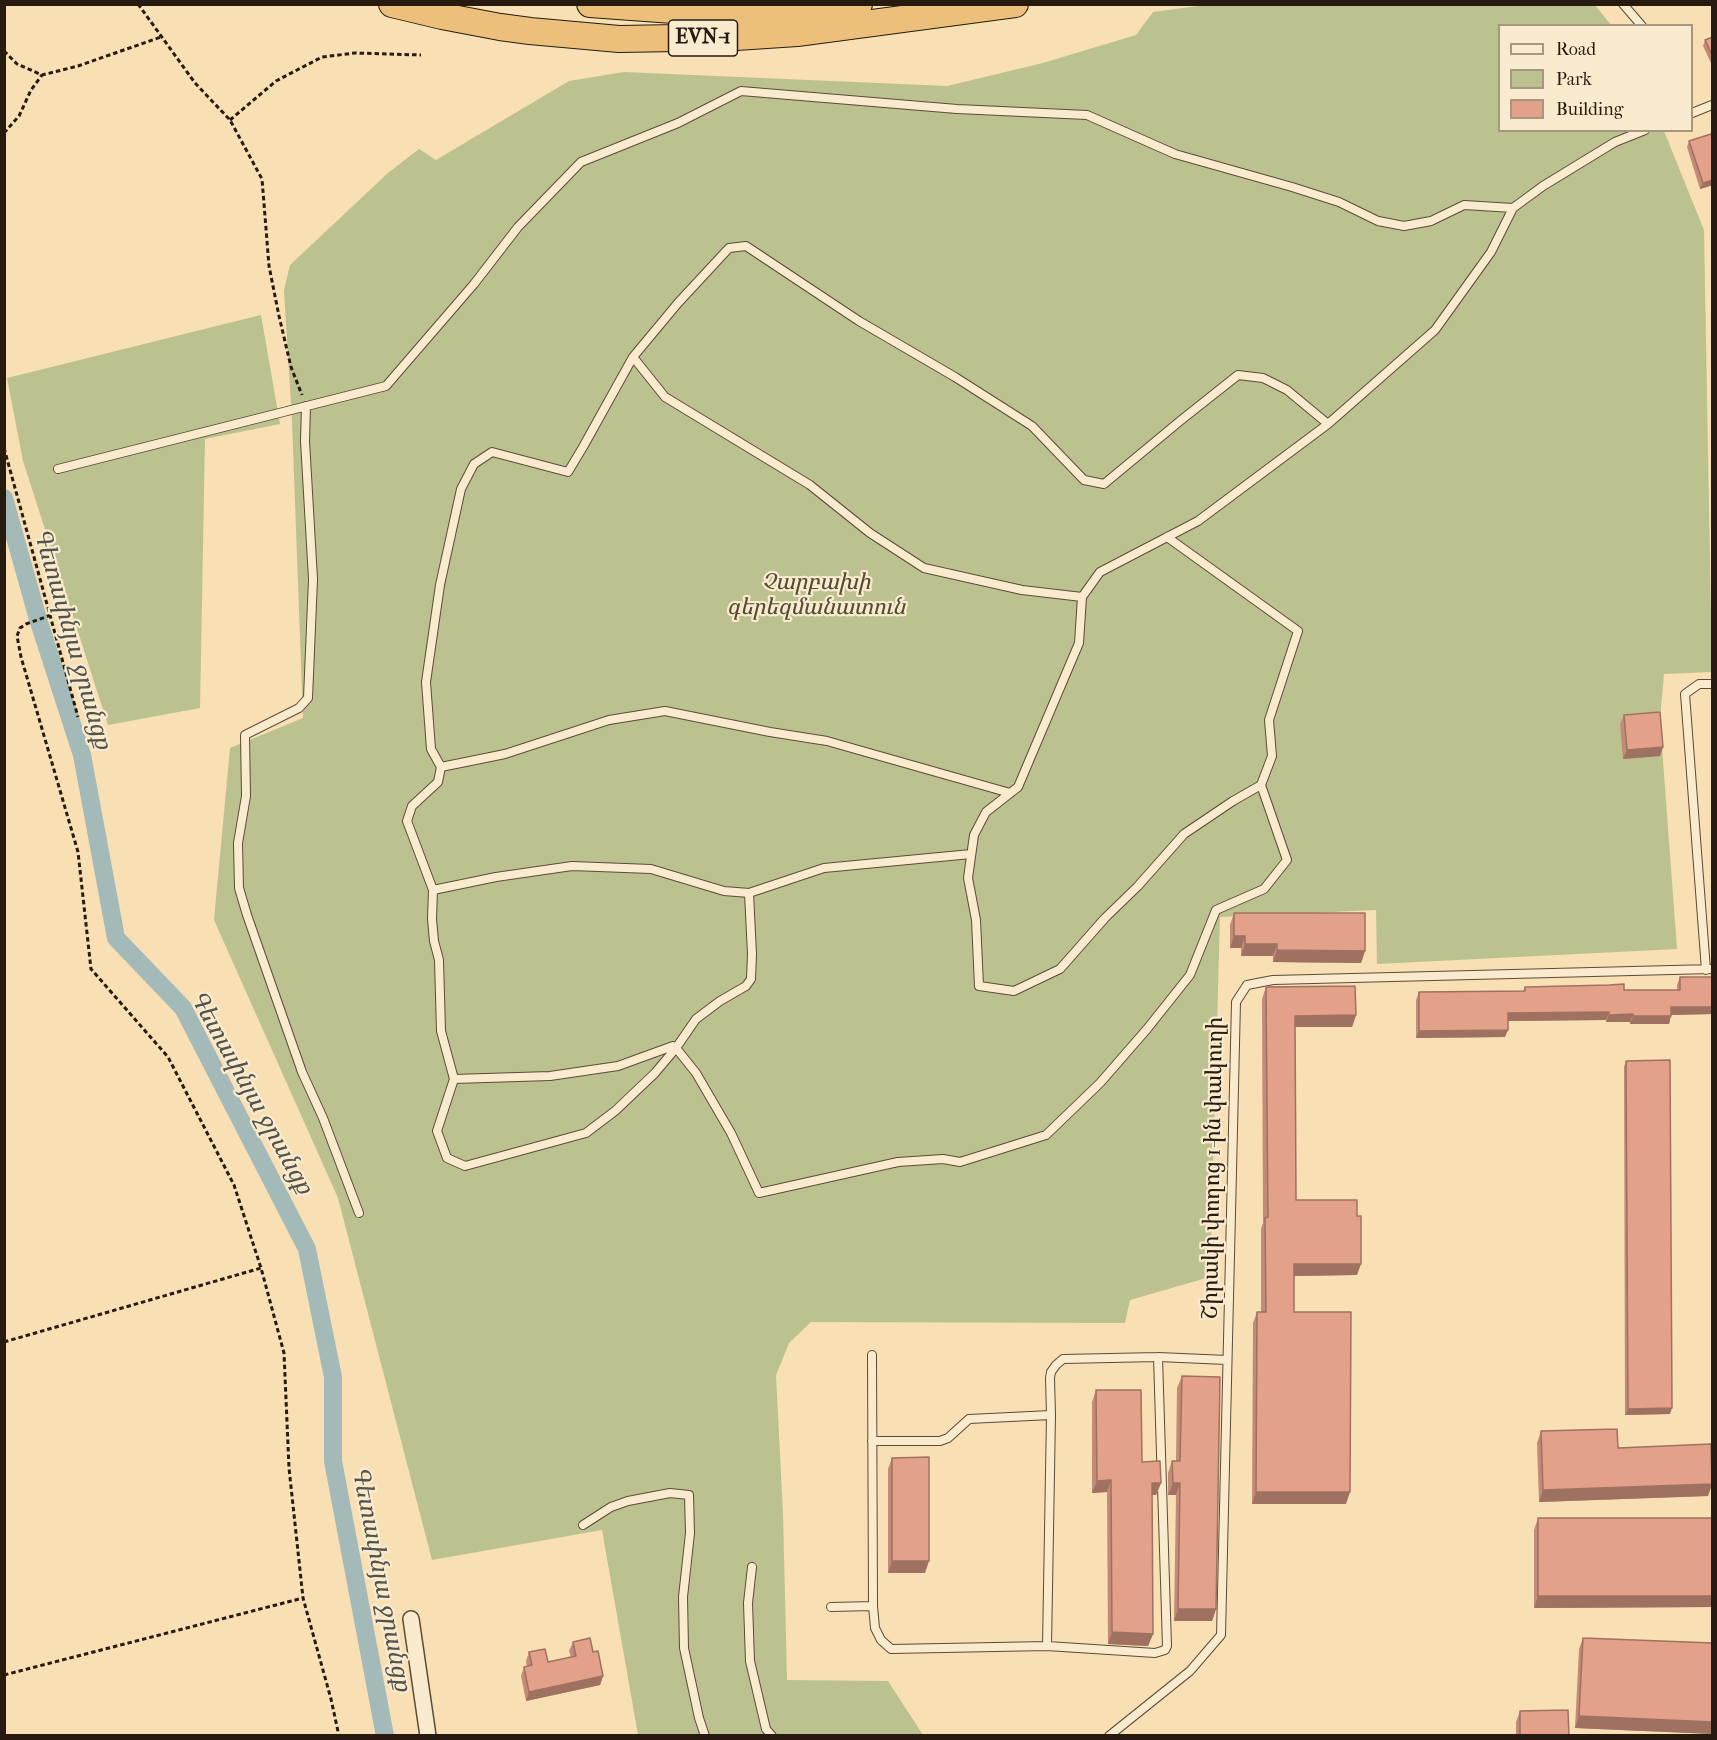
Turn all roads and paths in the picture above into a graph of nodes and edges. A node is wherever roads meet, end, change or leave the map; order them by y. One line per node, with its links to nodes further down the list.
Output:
1 (138, 4): 8 (path)
2 (392, 4): 5 (highway, EVN-1)
3 (590, 4): 4 (highway, EVN-1)
4 (859, 4)
5 (1015, 4)
6 (1623, 4): 7 (lane)
7 (1640, 24)
8 (161, 37): 11 (path); 14 (path)
9 (4, 51): 11 (path)
10 (421, 55): 14 (path)
11 (42, 75): 16 (path)
12 (1713, 105): 13 (lane)
13 (1693, 112)
14 (230, 120): 19 (path)
15 (1640, 132): 17 (lane)
16 (4, 133)
17 (1514, 208): 19 (lane); 20 (lane)
18 (633, 357): 20 (lane); 24 (lane); 28 (lane)
19 (306, 406): 22 (lane); 37 (lane)
20 (1328, 424): 23 (lane)
21 (4, 448): 25 (path)
22 (58, 469)
23 (1167, 537): 24 (lane); 29 (lane)
24 (1082, 597): 30 (lane)
25 (51, 615): 27 (path); 38 (path)
26 (1713, 684): 34 (lane)
27 (78, 717)
28 (441, 767): 30 (lane); 32 (lane)
29 (1261, 785): 31 (lane); 35 (lane)
30 (1010, 794): 31 (lane)
31 (971, 854): 33 (lane)
32 (433, 890): 33 (lane); 36 (lane)
33 (749, 893): 35 (lane)
34 (1709, 969): 42 (lane, Շիրակի փողոց 1-ին փակուղի)
35 (676, 1048): 36 (lane); 36 (lane)
36 (454, 1079)
37 (359, 1213)
38 (261, 1268): 39 (path); 47 (path)
39 (4, 1342)
40 (872, 1355): 44 (lane)
41 (1158, 1357): 42 (lane); 43 (lane); 51 (lane)
42 (1227, 1360): 57 (lane, Շիրակի փողոց 1-ին փակուղի)
43 (1052, 1415): 44 (lane); 51 (lane)
44 (872, 1441): 48 (lane)
45 (583, 1525): 55 (lane)
46 (752, 1567): 56 (lane)
47 (303, 1598): 52 (path); 53 (path)
48 (873, 1606): 49 (lane); 51 (lane)
49 (831, 1607)
50 (411, 1619): 54 (street)
51 (1047, 1646)
52 (4, 1675)
53 (339, 1736)
54 (428, 1736)
55 (705, 1736)
56 (772, 1736)
57 (1110, 1736)

